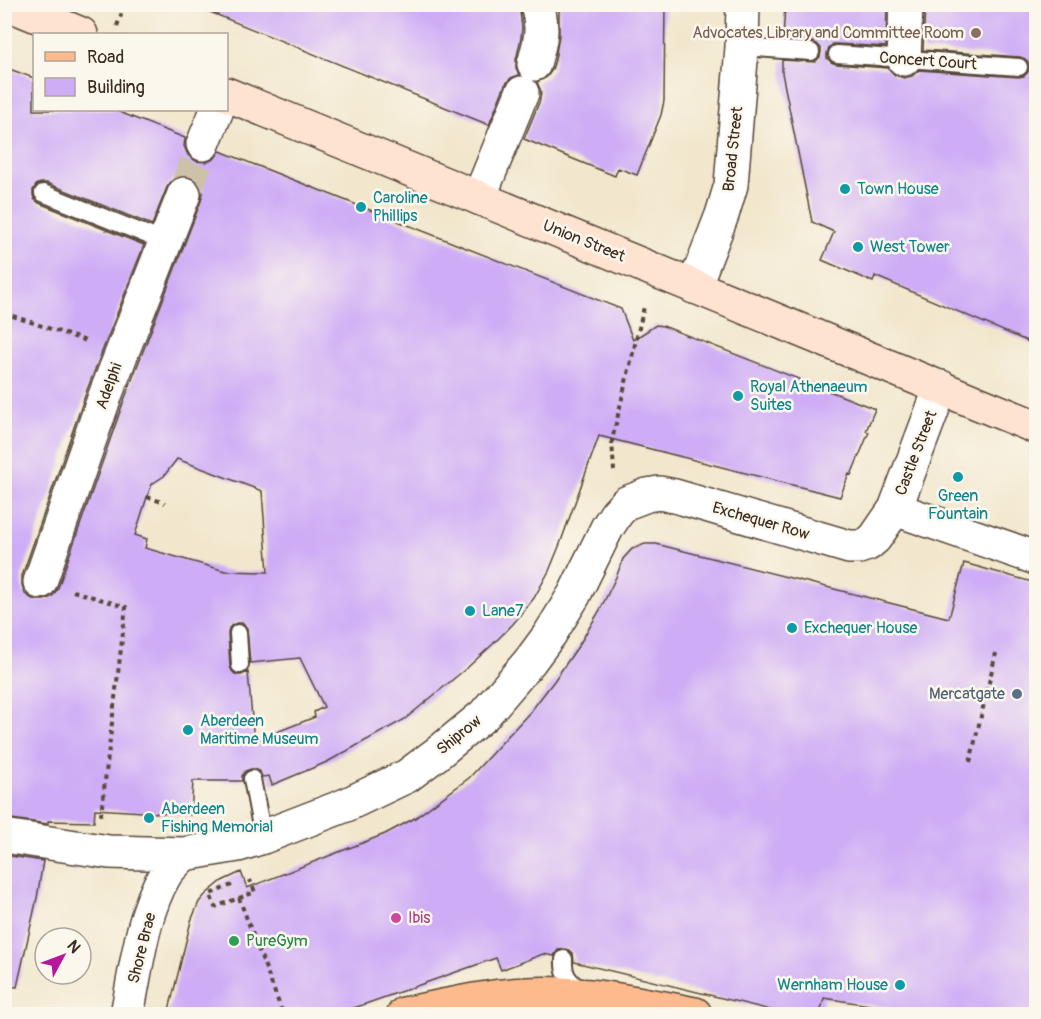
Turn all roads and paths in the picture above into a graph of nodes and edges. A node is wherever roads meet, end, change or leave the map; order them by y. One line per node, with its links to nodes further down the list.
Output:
1 (8, 4): 6 (street)
2 (125, 4): 7 (path)
3 (537, 4): 18 (street)
4 (743, 4): 8 (street, Broad Street)
5 (906, 4): 11 (street)
6 (79, 33)
7 (114, 33)
8 (742, 47): 9 (lane); 20 (street, Broad Street)
9 (810, 52)
10 (837, 54): 11 (lane, Concert Court)
11 (904, 59): 12 (lane, Concert Court)
12 (1019, 67)
13 (228, 95): 18 (street, Union Street)
14 (217, 111): 15 (street)
15 (203, 144)
16 (43, 193): 19 (lane)
17 (184, 194): 19 (street, Adelphi)
18 (479, 198): 20 (street, Union Street)
19 (165, 242): 23 (street, Adelphi)
20 (694, 287): 24 (street, Union Street)
21 (644, 308): 29 (path)
22 (4, 313): 23 (path)
23 (121, 354): 31 (street, Adelphi)
24 (941, 387): 25 (street); 28 (street, Castle Street)
25 (1036, 427)
26 (147, 497): 27 (path)
27 (165, 503)
28 (895, 509): 29 (street, Exchequer Row); 30 (street, Castle Street)
29 (616, 514): 38 (street, Shiprow)
30 (1036, 558)
31 (40, 582): 39 (path)
32 (238, 633): 34 (lane)
33 (996, 653): 35 (path)
34 (240, 665)
35 (970, 762)
36 (252, 779): 38 (lane)
37 (4, 836): 39 (street, Shiprow)
38 (263, 837): 40 (street, Shiprow)
39 (109, 852): 40 (street, Shiprow)
40 (184, 854): 45 (street, Shore Brae)
41 (239, 898): 41 (path); 46 (path)
42 (564, 959): 43 (lane)
43 (588, 996): 44 (main road); 47 (main road)
44 (415, 1012)
45 (127, 1014)
46 (283, 1014)
47 (694, 1014)

